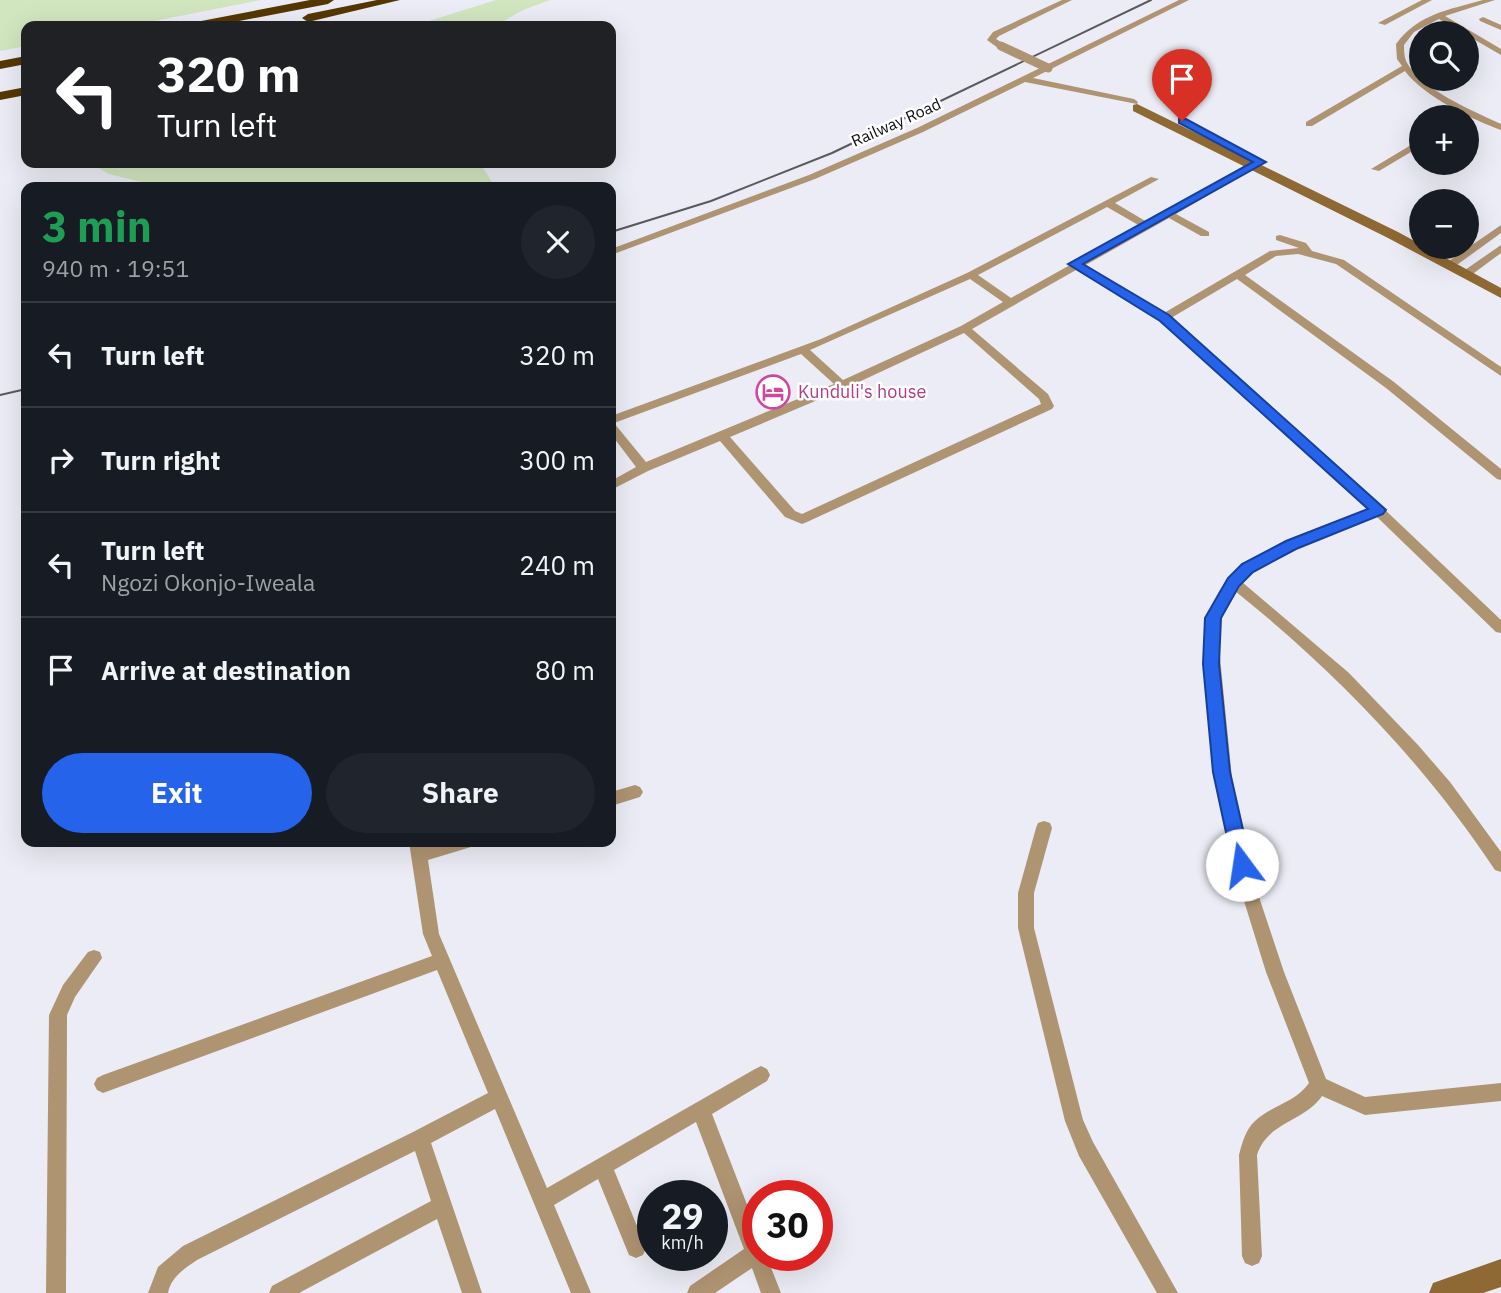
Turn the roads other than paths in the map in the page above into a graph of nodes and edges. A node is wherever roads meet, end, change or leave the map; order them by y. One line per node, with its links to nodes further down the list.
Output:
1 (328, 0): 11 (highway)
2 (347, 0): 12 (highway)
3 (394, 0): 9 (highway)
4 (1068, 0): 20 (street, bridge)
5 (1185, 0): 20 (street, Railway Road)
6 (1428, 0): 13 (street)
7 (1485, 1): 8 (street)
8 (1440, 16): 16 (street); 21 (street)
9 (301, 19)
10 (1483, 19): 14 (street)
11 (221, 21)
12 (242, 21)
13 (1382, 23)
14 (1501, 28)
15 (21, 53): 17 (highway)
16 (1501, 53)
17 (0, 56)
18 (21, 63): 19 (highway)
19 (0, 67)
20 (1048, 68): 24 (street, Railway Road)
21 (1406, 68): 28 (street); 30 (street)
22 (21, 75): 23 (highway)
23 (0, 79)
24 (1025, 79): 27 (street); 44 (street, Railway Road)
25 (21, 92): 26 (highway)
26 (0, 96)
27 (1139, 105): 33 (street)
28 (1450, 105)
29 (1479, 120): 31 (street)
30 (1309, 124)
31 (1501, 127)
32 (1409, 149): 34 (street)
33 (1257, 164): 37 (street); 41 (street); 47 (street)
34 (1376, 169)
35 (1154, 179): 36 (street)
36 (1107, 203): 38 (street); 51 (street)
37 (1167, 213): 38 (street); 40 (street)
38 (1145, 225): 48 (street)
39 (1501, 228): 47 (street)
40 (1205, 234)
41 (1409, 234)
42 (1280, 238): 45 (street)
43 (1501, 248): 49 (street)
44 (616, 250)
45 (1308, 253): 50 (street); 58 (street)
46 (1451, 259): 47 (street)
47 (1455, 262): 49 (street)
48 (1074, 264): 54 (street); 55 (street)
49 (1471, 270): 52 (street); 53 (street)
50 (1237, 274): 55 (street); 64 (street)
51 (971, 275): 54 (street); 57 (street)
52 (1501, 281)
53 (1501, 294)
54 (1010, 302): 56 (street)
55 (1164, 318): 66 (street)
56 (965, 328): 59 (street); 62 (street)
57 (802, 349): 59 (street); 60 (street)
58 (1501, 372)
59 (842, 385): 62 (street)
60 (616, 418)
61 (616, 432): 63 (street)
62 (723, 436): 63 (street)
63 (644, 468): 65 (street)
64 (1501, 476)
65 (616, 483)
66 (1378, 510): 67 (street); 68 (street)
67 (1233, 582): 73 (street); 78 (street)
68 (1501, 628)
69 (635, 792): 70 (street)
70 (616, 798)
71 (1044, 828): 99 (street)
72 (418, 848): 75 (street)
73 (1498, 856)
74 (94, 958): 92 (street)
75 (442, 960): 77 (street); 80 (street)
76 (761, 1076): 81 (street)
77 (103, 1084)
78 (1319, 1085): 79 (street); 88 (street)
79 (1501, 1092)
80 (499, 1097): 82 (street); 84 (street)
81 (701, 1110): 83 (street); 86 (street)
82 (420, 1139): 85 (street); 93 (street)
83 (603, 1167): 84 (street); 87 (street)
84 (542, 1201): 96 (street)
85 (442, 1206): 94 (street); 95 (street)
86 (742, 1219)
87 (636, 1248)
88 (1252, 1256)
89 (742, 1263): 97 (street)
90 (762, 1271): 98 (street)
91 (1501, 1273): 100 (street)
92 (56, 1293)
93 (158, 1293)
94 (279, 1293)
95 (472, 1293)
96 (581, 1293)
97 (697, 1293)
98 (771, 1293)
99 (1168, 1293)
100 (1443, 1293)

